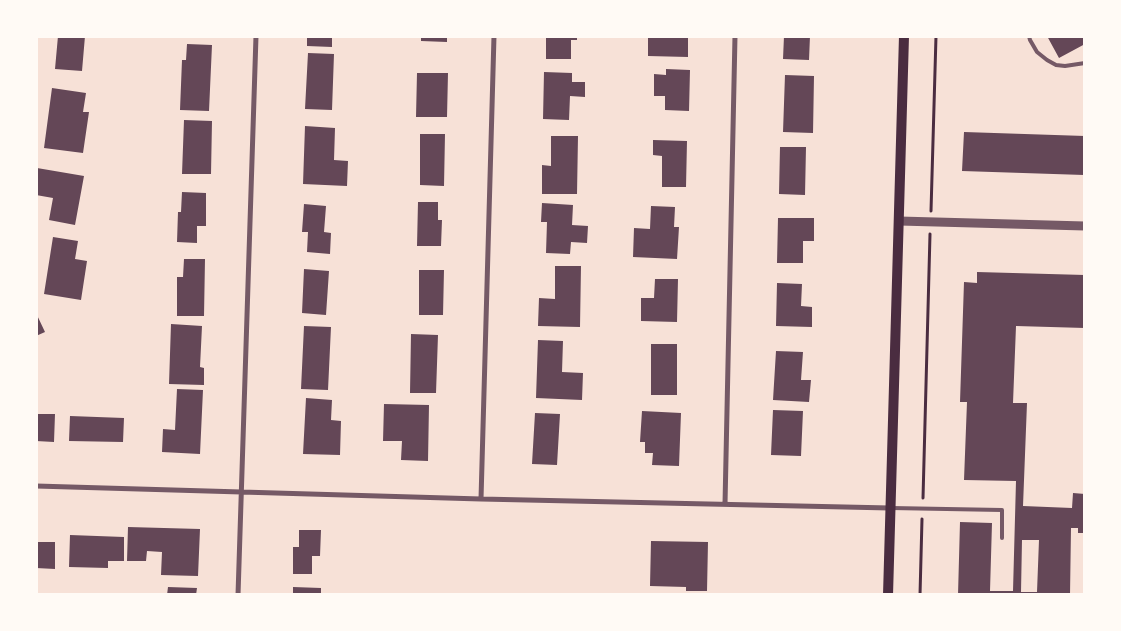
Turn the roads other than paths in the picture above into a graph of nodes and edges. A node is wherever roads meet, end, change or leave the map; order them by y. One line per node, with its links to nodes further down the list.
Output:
1 (256, 36): 10 (street)
2 (494, 36): 11 (street)
3 (735, 36): 12 (street)
4 (904, 36): 7 (main road)
5 (1029, 36): 6 (lane)
6 (1085, 63)
7 (899, 221): 8 (street); 13 (main road)
8 (1085, 226)
9 (36, 486): 10 (street)
10 (242, 491): 11 (street); 15 (street)
11 (481, 499): 12 (street)
12 (725, 504): 13 (street)
13 (891, 508): 14 (lane); 16 (main road)
14 (1002, 538)
15 (238, 595)
16 (888, 595)

